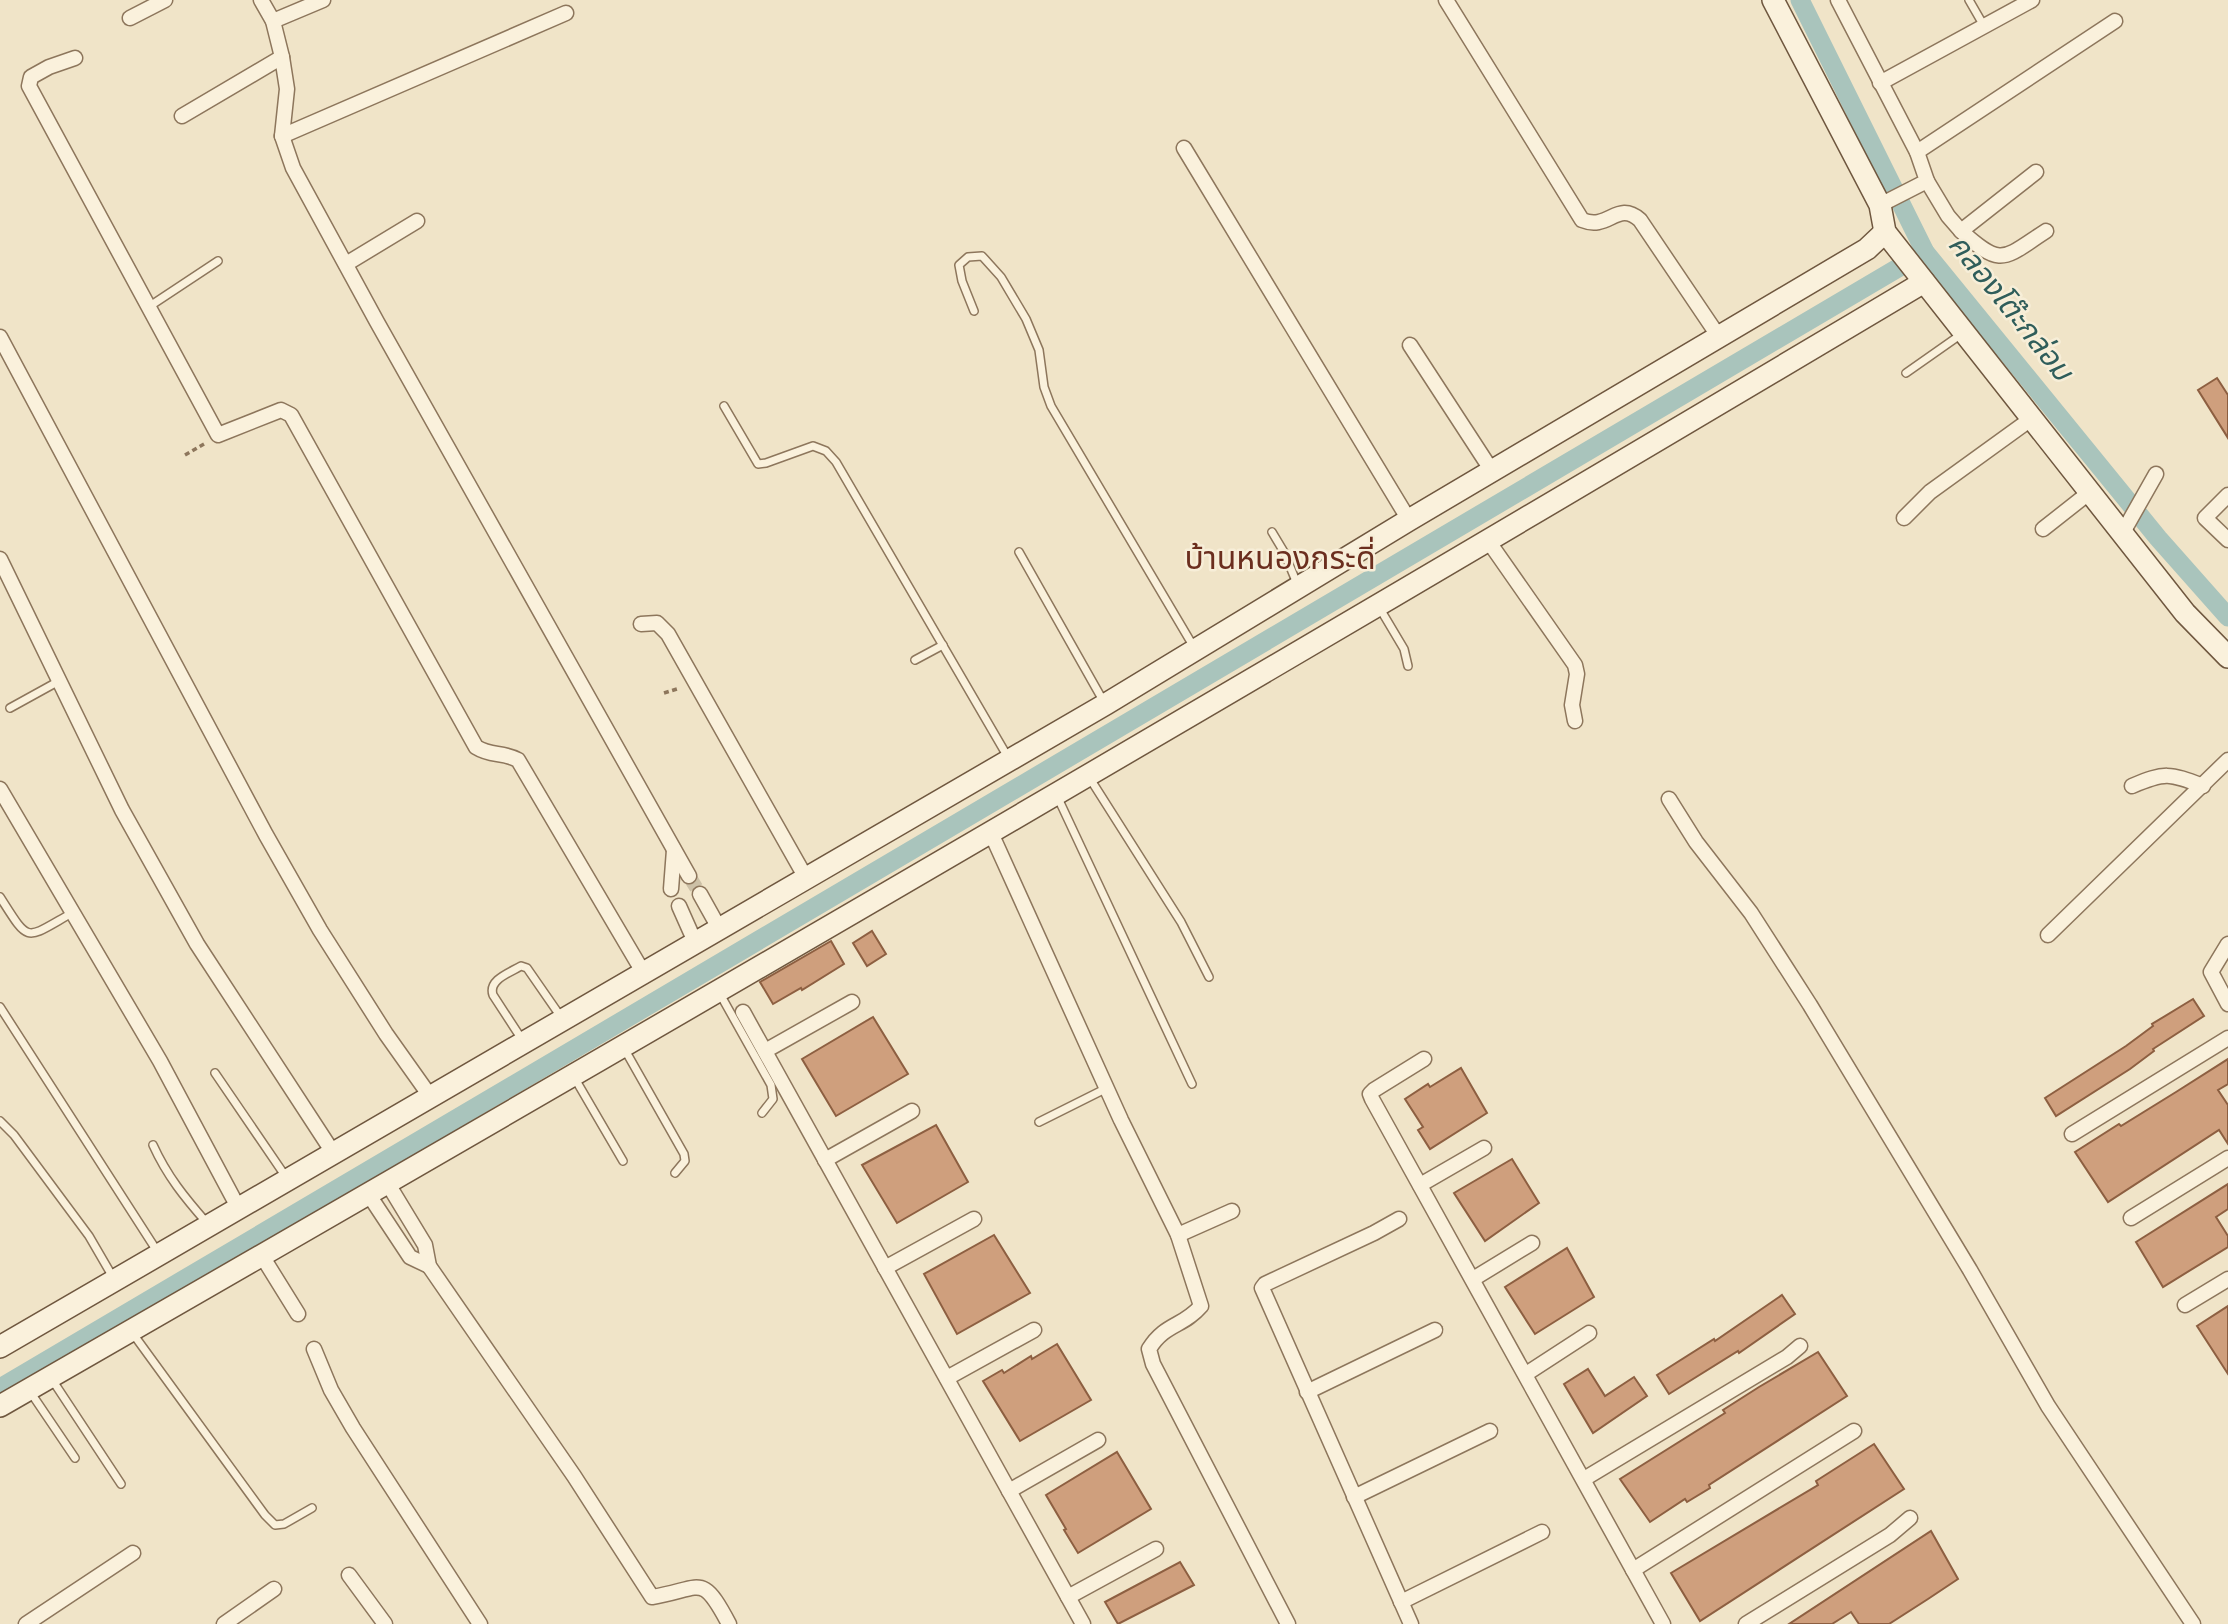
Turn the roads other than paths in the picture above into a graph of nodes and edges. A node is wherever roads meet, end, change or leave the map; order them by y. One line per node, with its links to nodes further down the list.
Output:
1 (165, 0): 10 (street)
2 (261, 0): 12 (street)
3 (323, 0): 12 (street)
4 (1446, 0): 35 (street)
5 (1773, 0): 23 (street)
6 (1838, 0): 16 (street)
7 (1969, 0): 13 (lane)
8 (2032, 0): 13 (street)
9 (566, 13): 18 (street)
10 (130, 18)
11 (2115, 20): 20 (street)
12 (273, 21): 14 (street)
13 (1984, 26): 16 (street)
14 (282, 57): 17 (street); 18 (street)
15 (75, 58): 31 (street)
16 (1880, 83): 20 (street)
17 (182, 116)
18 (282, 136): 29 (street)
19 (1184, 148): 45 (street)
20 (1917, 152): 22 (street)
21 (2036, 172): 26 (street)
22 (1924, 182): 23 (street); 26 (street)
23 (1886, 202): 27 (street)
24 (417, 221): 29 (street)
25 (2046, 231): 26 (street)
26 (1961, 232)
27 (1889, 237): 30 (street); 35 (street)
28 (218, 261): 31 (lane)
29 (345, 264): 74 (street)
30 (1921, 278): 33 (street); 50 (street)
31 (150, 306): 86 (street)
32 (974, 311): 57 (lane)
33 (1964, 332): 37 (lane); 39 (street)
34 (0, 337): 103 (street)
35 (1720, 337): 40 (street)
36 (1410, 345): 40 (street)
37 (1906, 373)
38 (724, 407): 56 (lane)
39 (2031, 419): 42 (street); 44 (street)
40 (1492, 471): 45 (street)
41 (2156, 474): 47 (street)
42 (2090, 492): 46 (street); 47 (street)
43 (2228, 495): 49 (street)
44 (1904, 518)
45 (1409, 520): 53 (street)
46 (2043, 529)
47 (2124, 531): 58 (street)
48 (1272, 532): 53 (lane)
49 (2228, 540)
50 (1489, 542): 54 (street); 64 (street)
51 (1019, 552): 62 (lane)
52 (0, 559): 61 (street)
53 (1298, 586): 57 (street)
54 (1379, 606): 60 (lane); 67 (street)
55 (641, 624): 76 (street)
56 (943, 645): 59 (lane); 65 (lane)
57 (1195, 650): 62 (street)
58 (2228, 657)
59 (915, 660)
60 (1408, 666)
61 (59, 681): 63 (lane); 111 (street)
62 (1105, 704): 65 (street)
63 (10, 708)
64 (1575, 721)
65 (1009, 759): 76 (street)
66 (2228, 760): 69 (street)
67 (1089, 776): 71 (street); 87 (lane)
68 (2132, 786): 69 (street)
69 (2203, 786): 83 (street)
70 (0, 789): 81 (street)
71 (1056, 795): 73 (street); 101 (lane)
72 (1668, 799): 178 (street)
73 (991, 833): 88 (street); 102 (street)
74 (674, 850): 75 (street); 77 (street)
75 (689, 876)
76 (806, 878): 82 (street)
77 (671, 889)
78 (699, 894): 82 (street)
79 (0, 897): 81 (lane)
80 (679, 906): 84 (street)
81 (72, 913): 120 (street)
82 (719, 928): 84 (street)
83 (2048, 935)
84 (695, 942): 86 (street)
85 (2228, 944): 90 (street)
86 (643, 972): 93 (street)
87 (1209, 977)
88 (719, 992): 96 (street); 105 (lane)
89 (852, 1002): 97 (street)
90 (2228, 1004)
91 (0, 1007): 128 (lane)
92 (743, 1012): 97 (street)
93 (563, 1019): 95 (street); 95 (lane)
94 (2228, 1038): 108 (street)
95 (524, 1042): 103 (street)
96 (624, 1047): 100 (street); 115 (lane)
97 (765, 1051): 113 (street)
98 (1424, 1059): 118 (street)
99 (215, 1073): 116 (lane)
100 (574, 1076): 114 (lane); 117 (street)
101 (1192, 1084)
102 (1107, 1088): 107 (lane); 126 (street)
103 (430, 1096): 111 (street)
104 (912, 1111): 113 (street)
105 (762, 1113)
106 (0, 1121): 134 (lane)
107 (1039, 1122)
108 (2072, 1134)
109 (153, 1145): 125 (lane)
110 (1484, 1148): 118 (street)
111 (334, 1154): 116 (street)
112 (2228, 1158): 122 (street)
113 (825, 1160): 131 (street)
114 (623, 1161)
115 (675, 1173)
116 (289, 1180): 120 (street)
117 (388, 1184): 119 (street); 130 (street)
118 (1420, 1185): 132 (street)
119 (369, 1195): 129 (street); 130 (street)
120 (239, 1209): 125 (street)
121 (1232, 1211): 126 (street)
122 (2131, 1218)
123 (974, 1219): 131 (street)
124 (1399, 1219): 148 (street)
125 (210, 1226): 128 (street)
126 (1178, 1235): 174 (street)
127 (1532, 1243): 132 (street)
128 (159, 1254): 134 (street)
129 (261, 1256): 136 (street); 139 (street)
130 (429, 1266): 172 (street)
131 (885, 1268): 146 (street)
132 (1473, 1279): 144 (street)
133 (2228, 1279): 135 (street)
134 (114, 1280): 142 (street)
135 (2186, 1305)
136 (298, 1314)
137 (1034, 1330): 146 (street)
138 (1435, 1330): 148 (street)
139 (131, 1331): 145 (street); 158 (lane)
140 (1590, 1333): 144 (street)
141 (1800, 1346): 154 (street)
142 (0, 1347)
143 (314, 1349): 171 (street)
144 (1526, 1374): 154 (street)
145 (50, 1378): 147 (street); 155 (lane)
146 (947, 1378): 156 (street)
147 (29, 1390): 149 (street); 153 (lane)
148 (1307, 1392): 157 (street)
149 (0, 1406)
150 (1854, 1431): 163 (street)
151 (1490, 1432): 157 (street)
152 (1098, 1440): 156 (street)
153 (75, 1458)
154 (1584, 1479): 163 (street)
155 (121, 1484)
156 (1009, 1491): 166 (street)
157 (1354, 1497): 167 (street)
158 (312, 1508)
159 (1910, 1518): 177 (street)
160 (1542, 1532): 167 (street)
161 (1156, 1549): 166 (street)
162 (133, 1553): 168 (street)
163 (1633, 1570): 176 (street)
164 (349, 1575): 170 (street)
165 (274, 1589): 169 (street)
166 (1068, 1598): 173 (street)
167 (1401, 1602): 175 (street)
168 (26, 1624)
169 (224, 1624)
170 (385, 1624)
171 (480, 1624)
172 (729, 1624)
173 (1083, 1624)
174 (1288, 1624)
175 (1411, 1624)
176 (1663, 1624)
177 (1746, 1624)
178 (2193, 1624)

